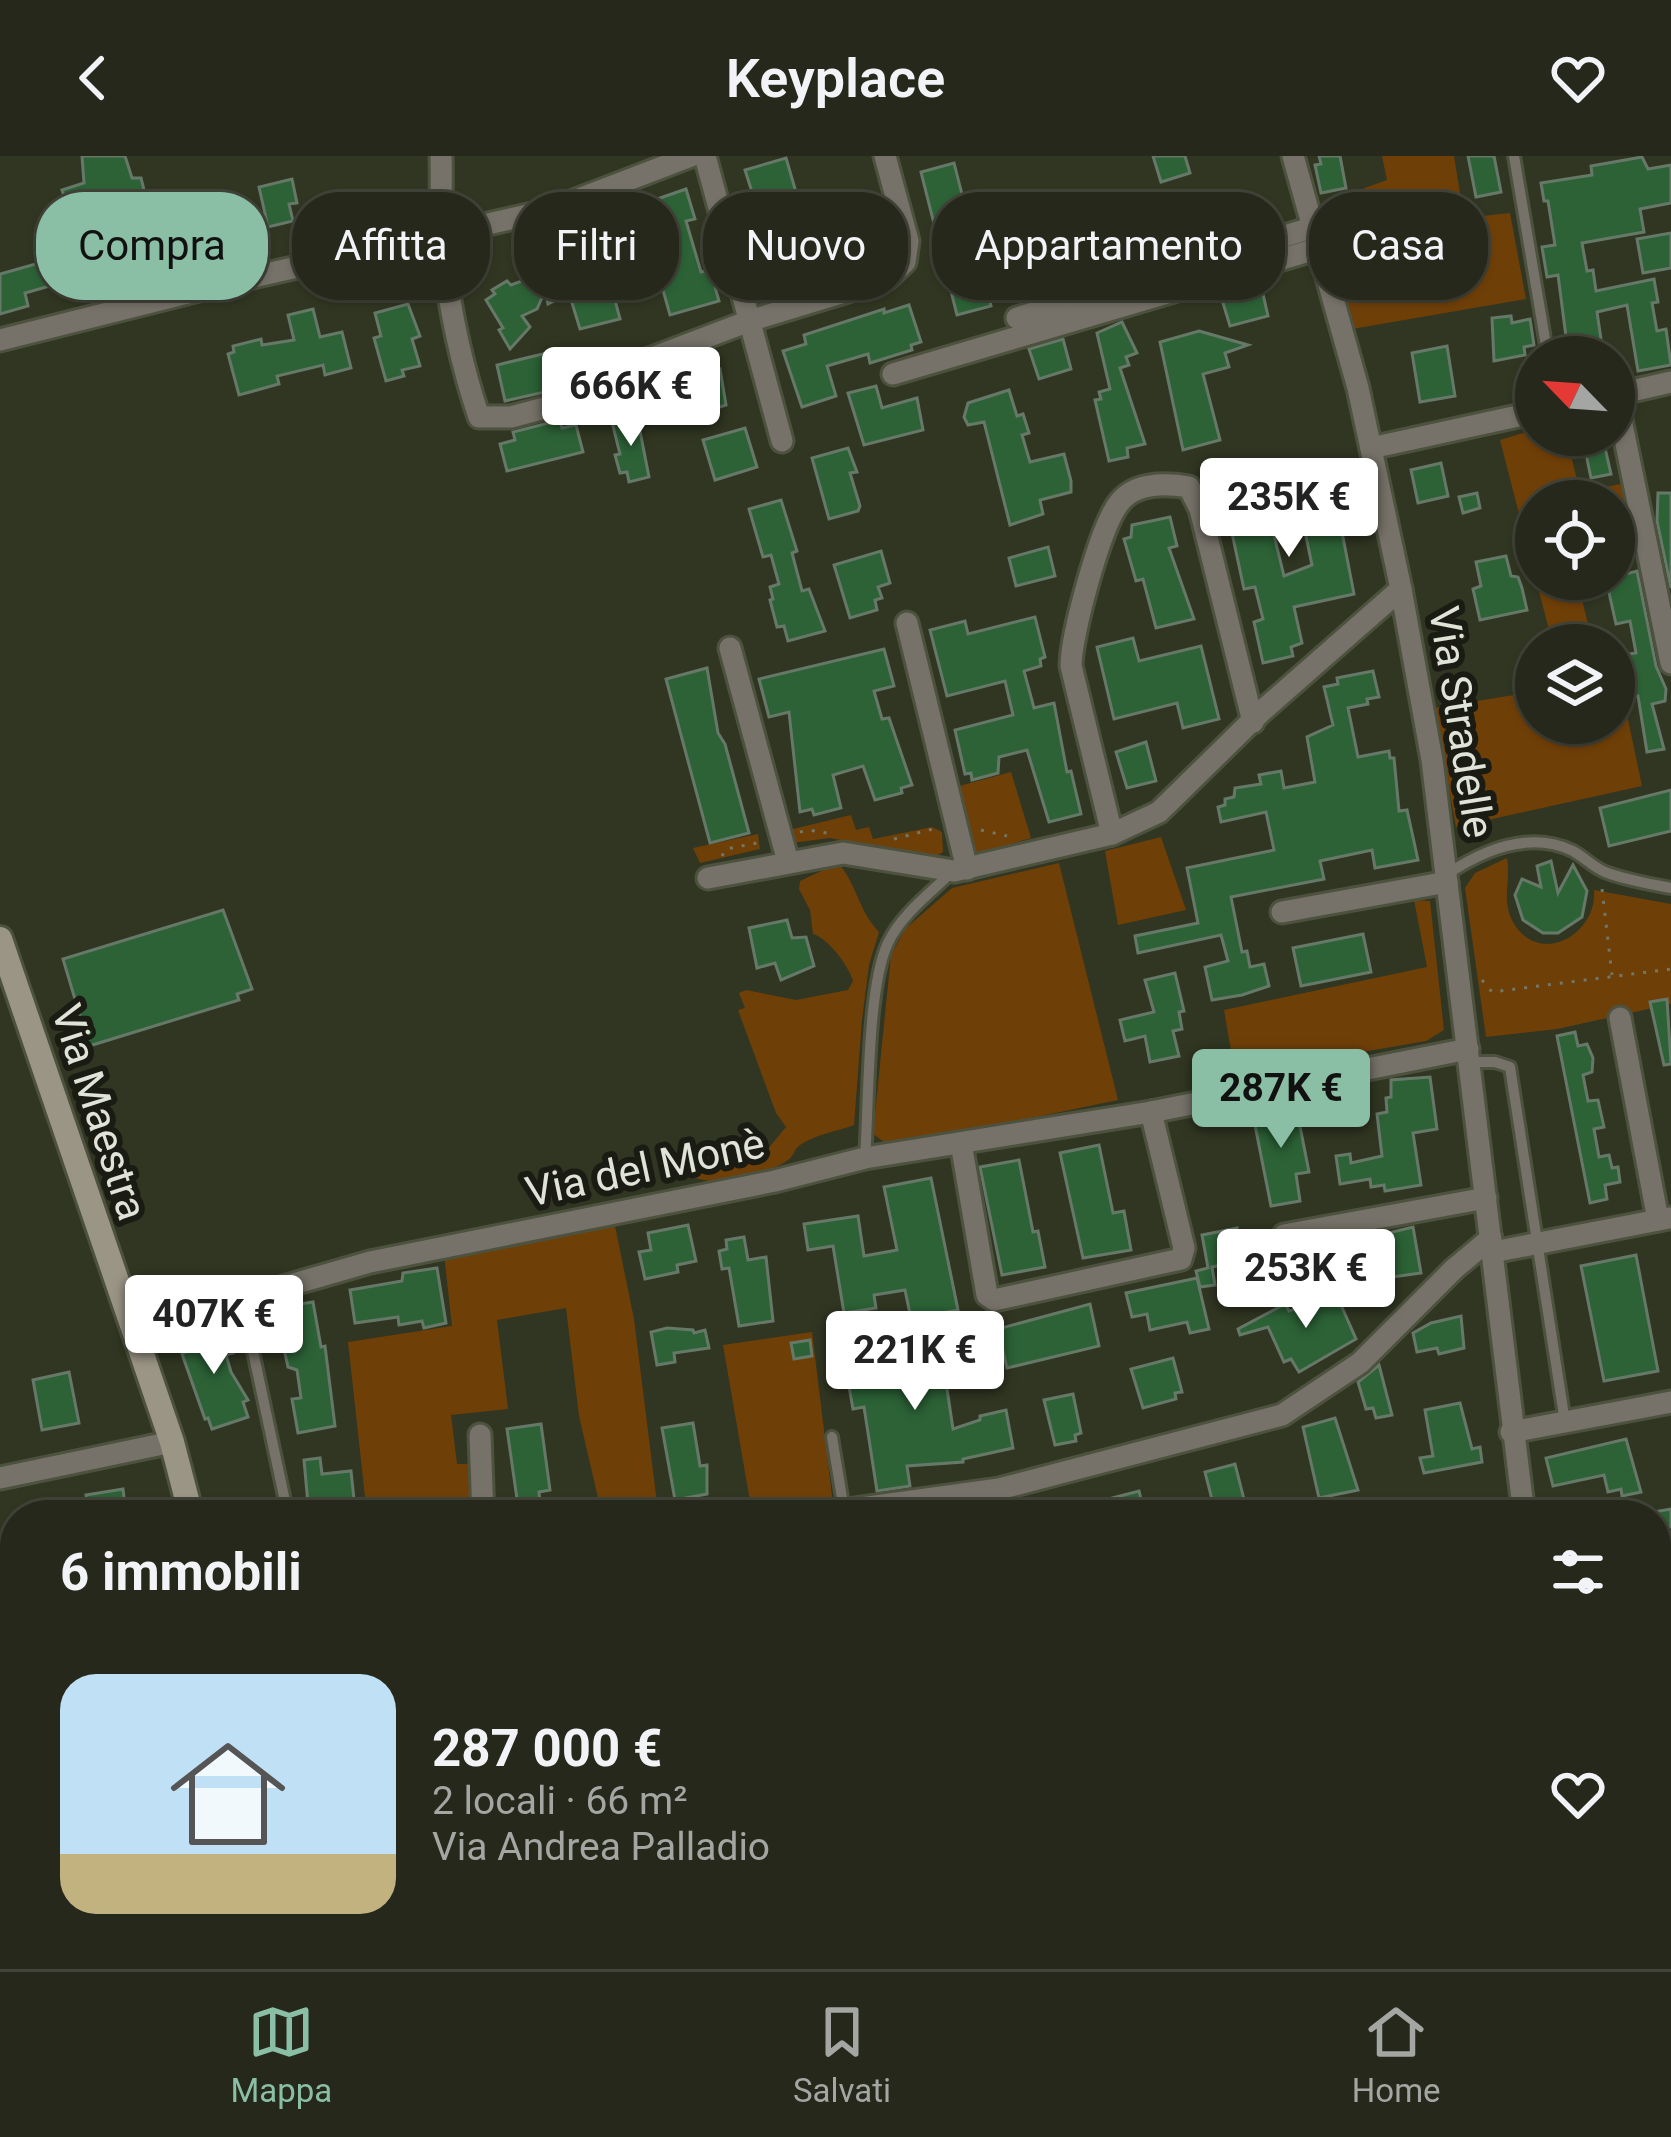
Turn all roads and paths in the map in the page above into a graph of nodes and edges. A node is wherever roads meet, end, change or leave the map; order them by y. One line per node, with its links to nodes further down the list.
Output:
1 (441, 156): 7 (street)
2 (691, 156): 9 (street)
3 (705, 156): 16 (street)
4 (885, 156): 16 (street)
5 (1293, 156): 8 (street, Via Stradelle)
6 (1514, 156): 17 (lane)
7 (441, 192)
8 (1309, 218)
9 (490, 224)
10 (1309, 239): 15 (street)
11 (1309, 240): 20 (street)
12 (292, 269): 18 (street)
13 (452, 300): 23 (street)
14 (1331, 300): 26 (street, Via Stradelle)
15 (1017, 318)
16 (749, 321): 19 (street); 25 (street)
17 (1544, 336)
18 (0, 340)
19 (649, 359)
20 (893, 374)
21 (1671, 382): 22 (street)
22 (1635, 390)
23 (566, 402)
24 (1515, 417): 26 (street)
25 (782, 441)
26 (1371, 448): 28 (street, Via Stradelle)
27 (1628, 456): 31 (street)
28 (1401, 589): 32 (street); 38 (street, Via Stradelle)
29 (907, 623): 35 (street)
30 (730, 647): 34 (street)
31 (1671, 662)
32 (1253, 722): 33 (street); 33 (street)
33 (1112, 834): 35 (street)
34 (788, 862): 35 (street); 37 (street)
35 (960, 870): 49 (lane)
36 (1600, 870): 38 (lane); 39 (lane); 44 (path)
37 (708, 878)
38 (1446, 878): 40 (street, Via Stradelle); 42 (street, Via Stradelle)
39 (1671, 888)
40 (1282, 912)
41 (0, 939): 56 (main road, Via Maestra)
42 (1458, 969): 44 (path); 46 (street, Via Stradelle)
43 (1671, 969): 44 (path)
44 (1612, 976)
45 (1620, 1018): 51 (street)
46 (1468, 1055): 47 (street, Via del Monè); 50 (street, Via Stradelle); 53 (lane)
47 (1151, 1112): 48 (street, Via del Monè); 48 (street)
48 (962, 1143): 49 (street, Via del Monè)
49 (866, 1159): 55 (street, Via del Monè)
50 (1486, 1198): 52 (street); 54 (street, Via Stradelle)
51 (1665, 1219): 53 (street)
52 (1284, 1235)
53 (1538, 1244): 54 (street); 58 (lane)
54 (1492, 1245): 59 (street, Via Stradelle); 68 (street)
55 (242, 1300): 56 (street, Via del Monè); 65 (lane)
56 (134, 1330): 62 (main road, Via Maestra)
57 (1671, 1402): 58 (street)
58 (1564, 1422): 59 (street)
59 (1511, 1432): 69 (street, Via Stradelle)
60 (481, 1435): 66 (street)
61 (832, 1437): 67 (lane)
62 (172, 1442): 63 (street); 64 (main road, Via Maestra)
63 (0, 1478)
64 (187, 1500)
65 (285, 1500)
66 (483, 1500)
67 (842, 1500)
68 (918, 1500)
69 (1522, 1500)

